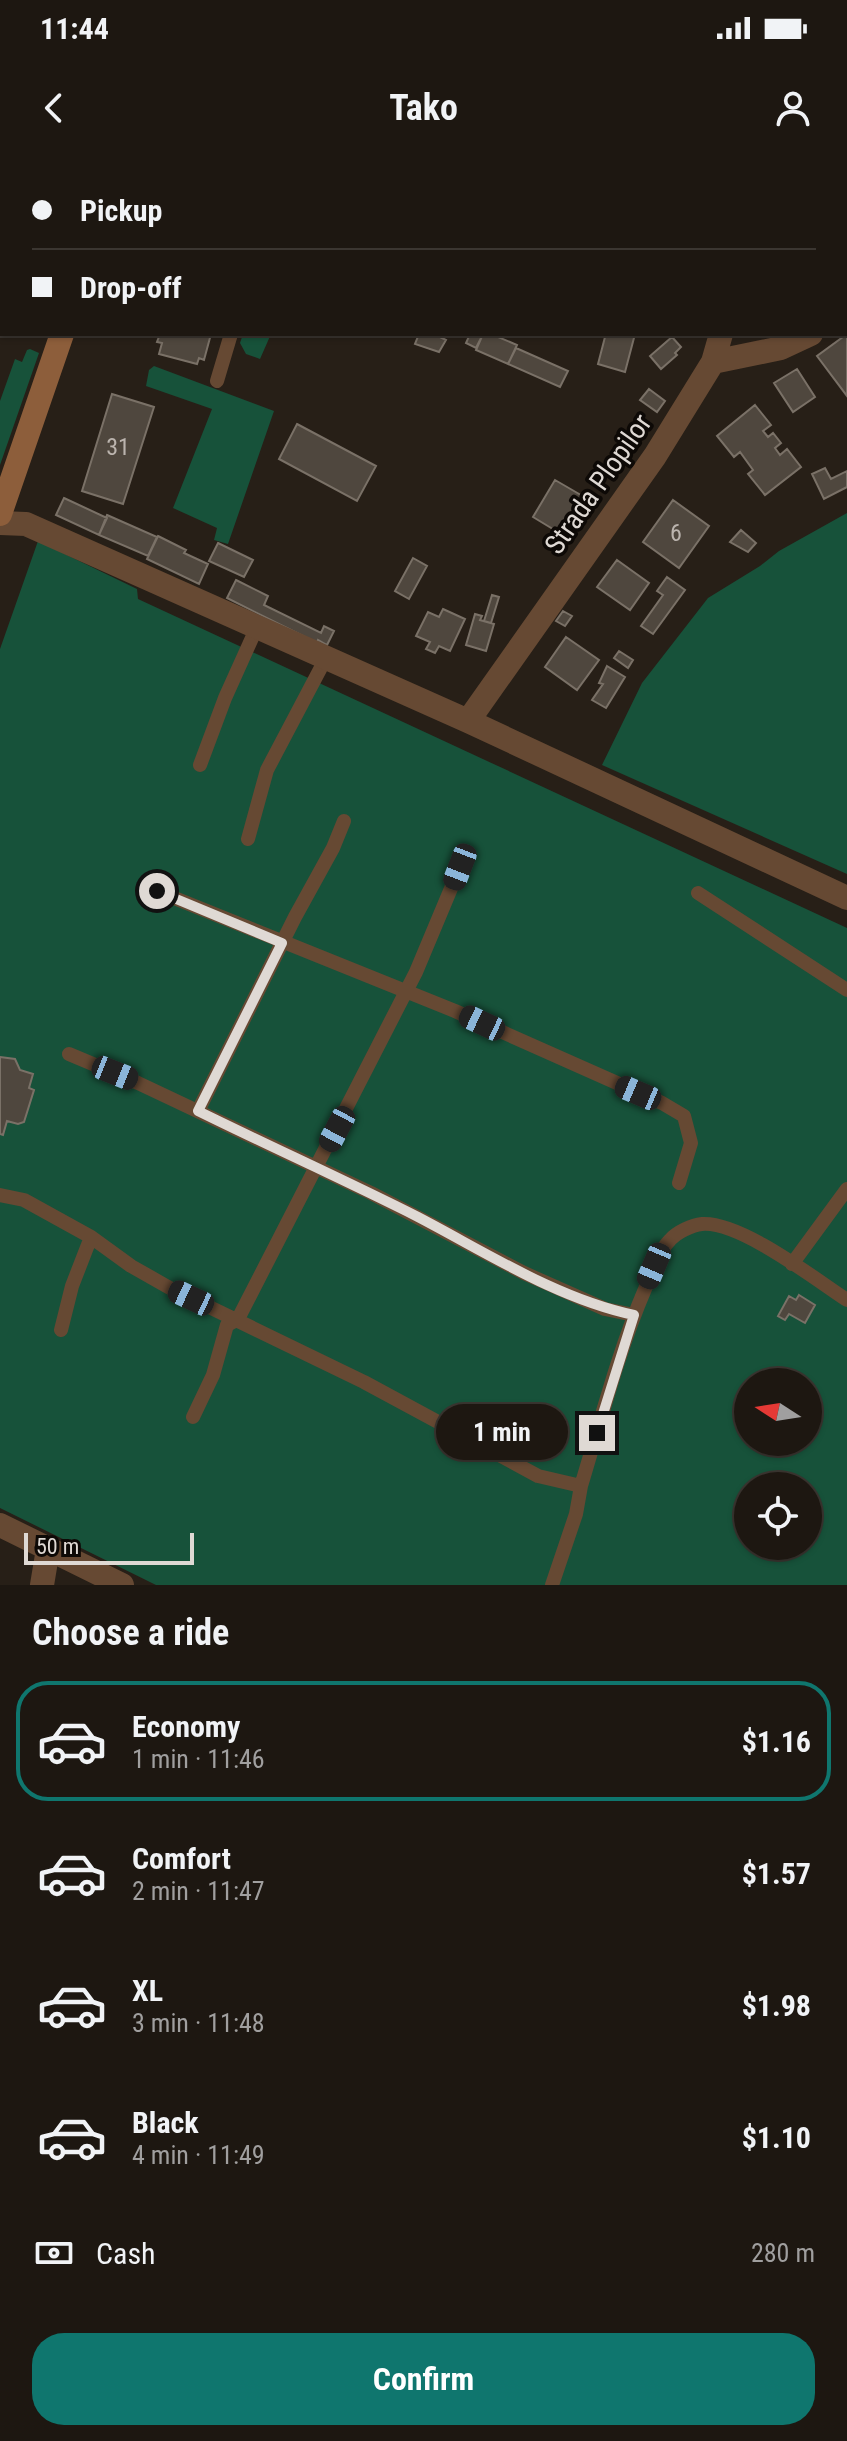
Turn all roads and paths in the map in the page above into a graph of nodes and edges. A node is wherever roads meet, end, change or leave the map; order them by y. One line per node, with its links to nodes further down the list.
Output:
1 (61, 336): 7 (main road)
2 (230, 336): 6 (lane)
3 (720, 336): 5 (street, Strada Plopilor)
4 (807, 336): 5 (street)
5 (713, 362): 11 (street, Strada Plopilor)
6 (217, 381)
7 (0, 514)
8 (0, 523): 9 (street)
9 (257, 627): 10 (street); 12 (lane)
10 (326, 658): 11 (street); 14 (lane)
11 (468, 721): 18 (street)
12 (200, 765)
13 (344, 821): 19 (lane)
14 (248, 839)
15 (460, 867): 21 (lane)
16 (157, 891): 19 (lane)
17 (698, 893): 20 (lane)
18 (847, 898)
19 (282, 943): 21 (lane); 23 (lane)
20 (847, 990)
21 (405, 991): 24 (lane); 25 (lane)
22 (69, 1054): 23 (lane)
23 (198, 1111): 24 (lane)
24 (316, 1168): 31 (lane); 32 (lane)
25 (679, 1183)
26 (847, 1189): 29 (lane)
27 (0, 1195): 28 (lane)
28 (91, 1237): 32 (lane); 33 (lane)
29 (792, 1264): 30 (lane); 31 (lane)
30 (847, 1300)
31 (634, 1315): 35 (lane)
32 (238, 1319): 34 (lane); 35 (lane)
33 (61, 1330)
34 (193, 1417)
35 (581, 1486): 40 (lane)
36 (0, 1525): 37 (street)
37 (48, 1549): 38 (street); 39 (street)
38 (42, 1585)
39 (122, 1585)
40 (552, 1585)

